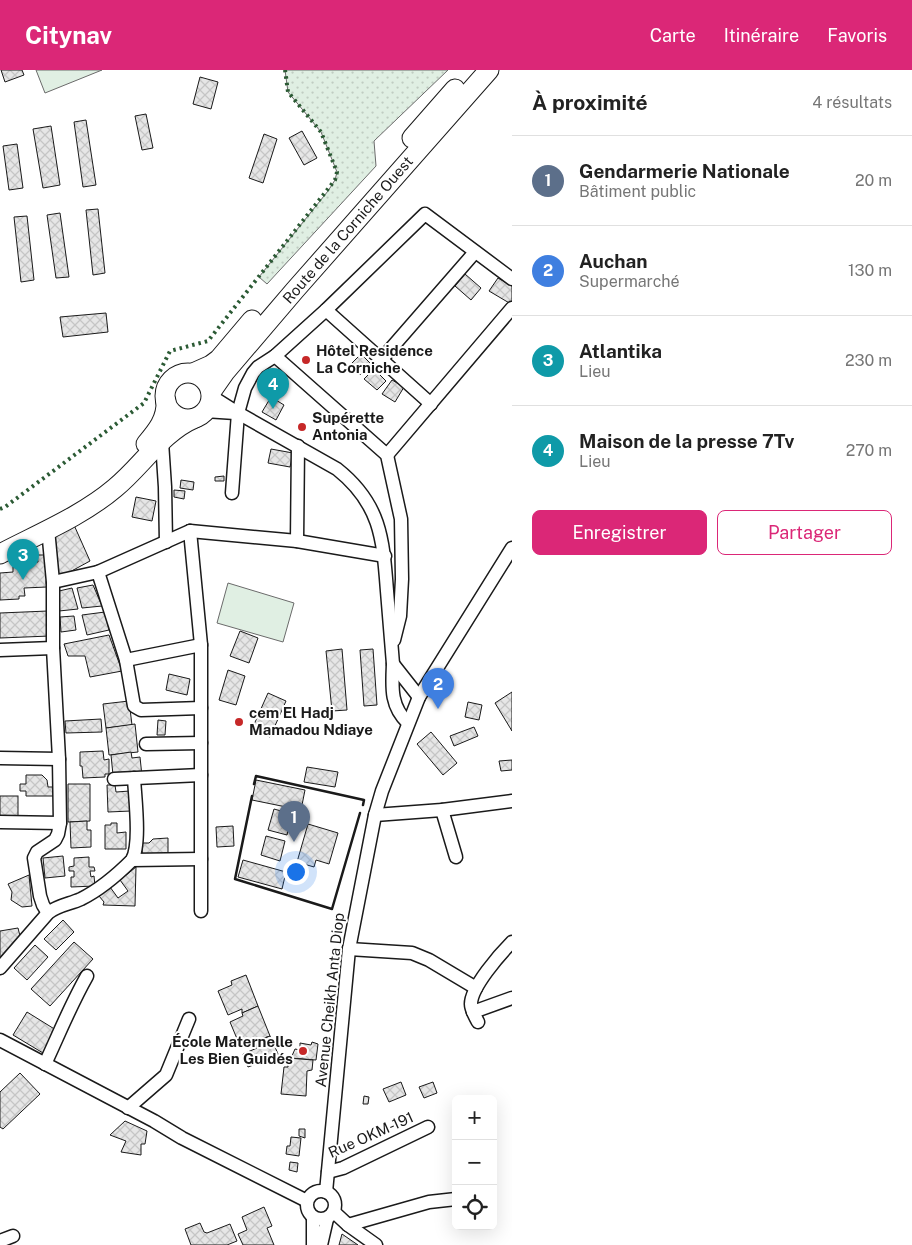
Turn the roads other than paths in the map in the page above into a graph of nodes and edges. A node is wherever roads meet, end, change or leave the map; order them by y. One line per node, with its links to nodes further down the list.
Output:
1 (473, 70): 9 (highway, Route de la Corniche Ouest)
2 (489, 70): 11 (highway, Route de la Corniche Ouest)
3 (475, 252): 4 (street); 6 (street); 8 (street)
4 (512, 279)
5 (512, 308): 12 (street)
6 (326, 310): 7 (street); 8 (street)
7 (275, 356): 13 (street); 16 (street)
8 (381, 360): 12 (street)
9 (193, 373): 10 (highway); 11 (highway)
10 (166, 401): 11 (highway); 21 (highway)
11 (206, 404): 13 (street); 14 (highway, Route de la Corniche Ouest)
12 (431, 404): 16 (street)
13 (238, 413): 15 (street); 17 (street)
14 (162, 442): 18 (highway, Route de la Corniche Ouest); 22 (street)
15 (298, 446): 20 (street); 25 (street)
16 (387, 455): 30 (street)
17 (232, 493)
18 (48, 529): 24 (highway, Route de la Corniche Ouest); 27 (street)
19 (190, 531): 20 (street); 22 (street); 28 (street)
20 (296, 541): 25 (street)
21 (0, 542)
22 (166, 542): 26 (street)
23 (512, 548): 34 (street, Avenue Cheikh Anta Diop)
24 (0, 554)
25 (385, 556): 30 (street)
26 (98, 572): 27 (street); 32 (street)
27 (53, 582): 29 (street)
28 (201, 645): 32 (street); 35 (street)
29 (53, 648): 31 (street); 40 (street)
30 (392, 648): 33 (street)
31 (0, 650)
32 (126, 660): 35 (street)
33 (393, 664): 34 (street); 36 (street)
34 (419, 696): 36 (street, Avenue Cheikh Anta Diop)
35 (201, 708): 37 (street)
36 (408, 723): 46 (street, Avenue Cheikh Anta Diop)
37 (201, 743): 38 (street); 41 (street)
38 (146, 744)
39 (0, 758): 40 (street)
40 (59, 759): 48 (street)
41 (201, 775): 42 (street); 50 (street)
42 (134, 778): 43 (street); 51 (street)
43 (114, 779)
44 (512, 801): 45 (street)
45 (442, 810): 46 (street); 49 (street)
46 (375, 815): 55 (street, Avenue Cheikh Anta Diop)
47 (0, 822): 48 (street)
48 (60, 823): 53 (street)
49 (456, 857)
50 (201, 859): 51 (street); 52 (street)
51 (132, 860): 53 (street)
52 (201, 911)
53 (48, 913): 56 (street)
54 (512, 942): 58 (street)
55 (349, 949): 58 (street); 65 (street, Avenue Cheikh Anta Diop)
56 (0, 968)
57 (87, 976): 62 (street)
58 (476, 988): 59 (street)
59 (512, 998)
60 (189, 1019): 63 (street)
61 (0, 1040): 62 (street)
62 (45, 1064): 63 (street)
63 (128, 1108): 68 (street)
64 (428, 1127): 65 (street, Rue OKM-191)
65 (328, 1172): 66 (street, Avenue Cheikh Anta Diop)
66 (326, 1192): 68 (street); 69 (street)
67 (452, 1199): 71 (street)
68 (307, 1201): 70 (street)
69 (331, 1215): 70 (street); 71 (street); 75 (street)
70 (313, 1218): 74 (street)
71 (348, 1225): 76 (street)
72 (13, 1236): 73 (street)
73 (0, 1241)
74 (313, 1245)
75 (321, 1245)
76 (376, 1245)

